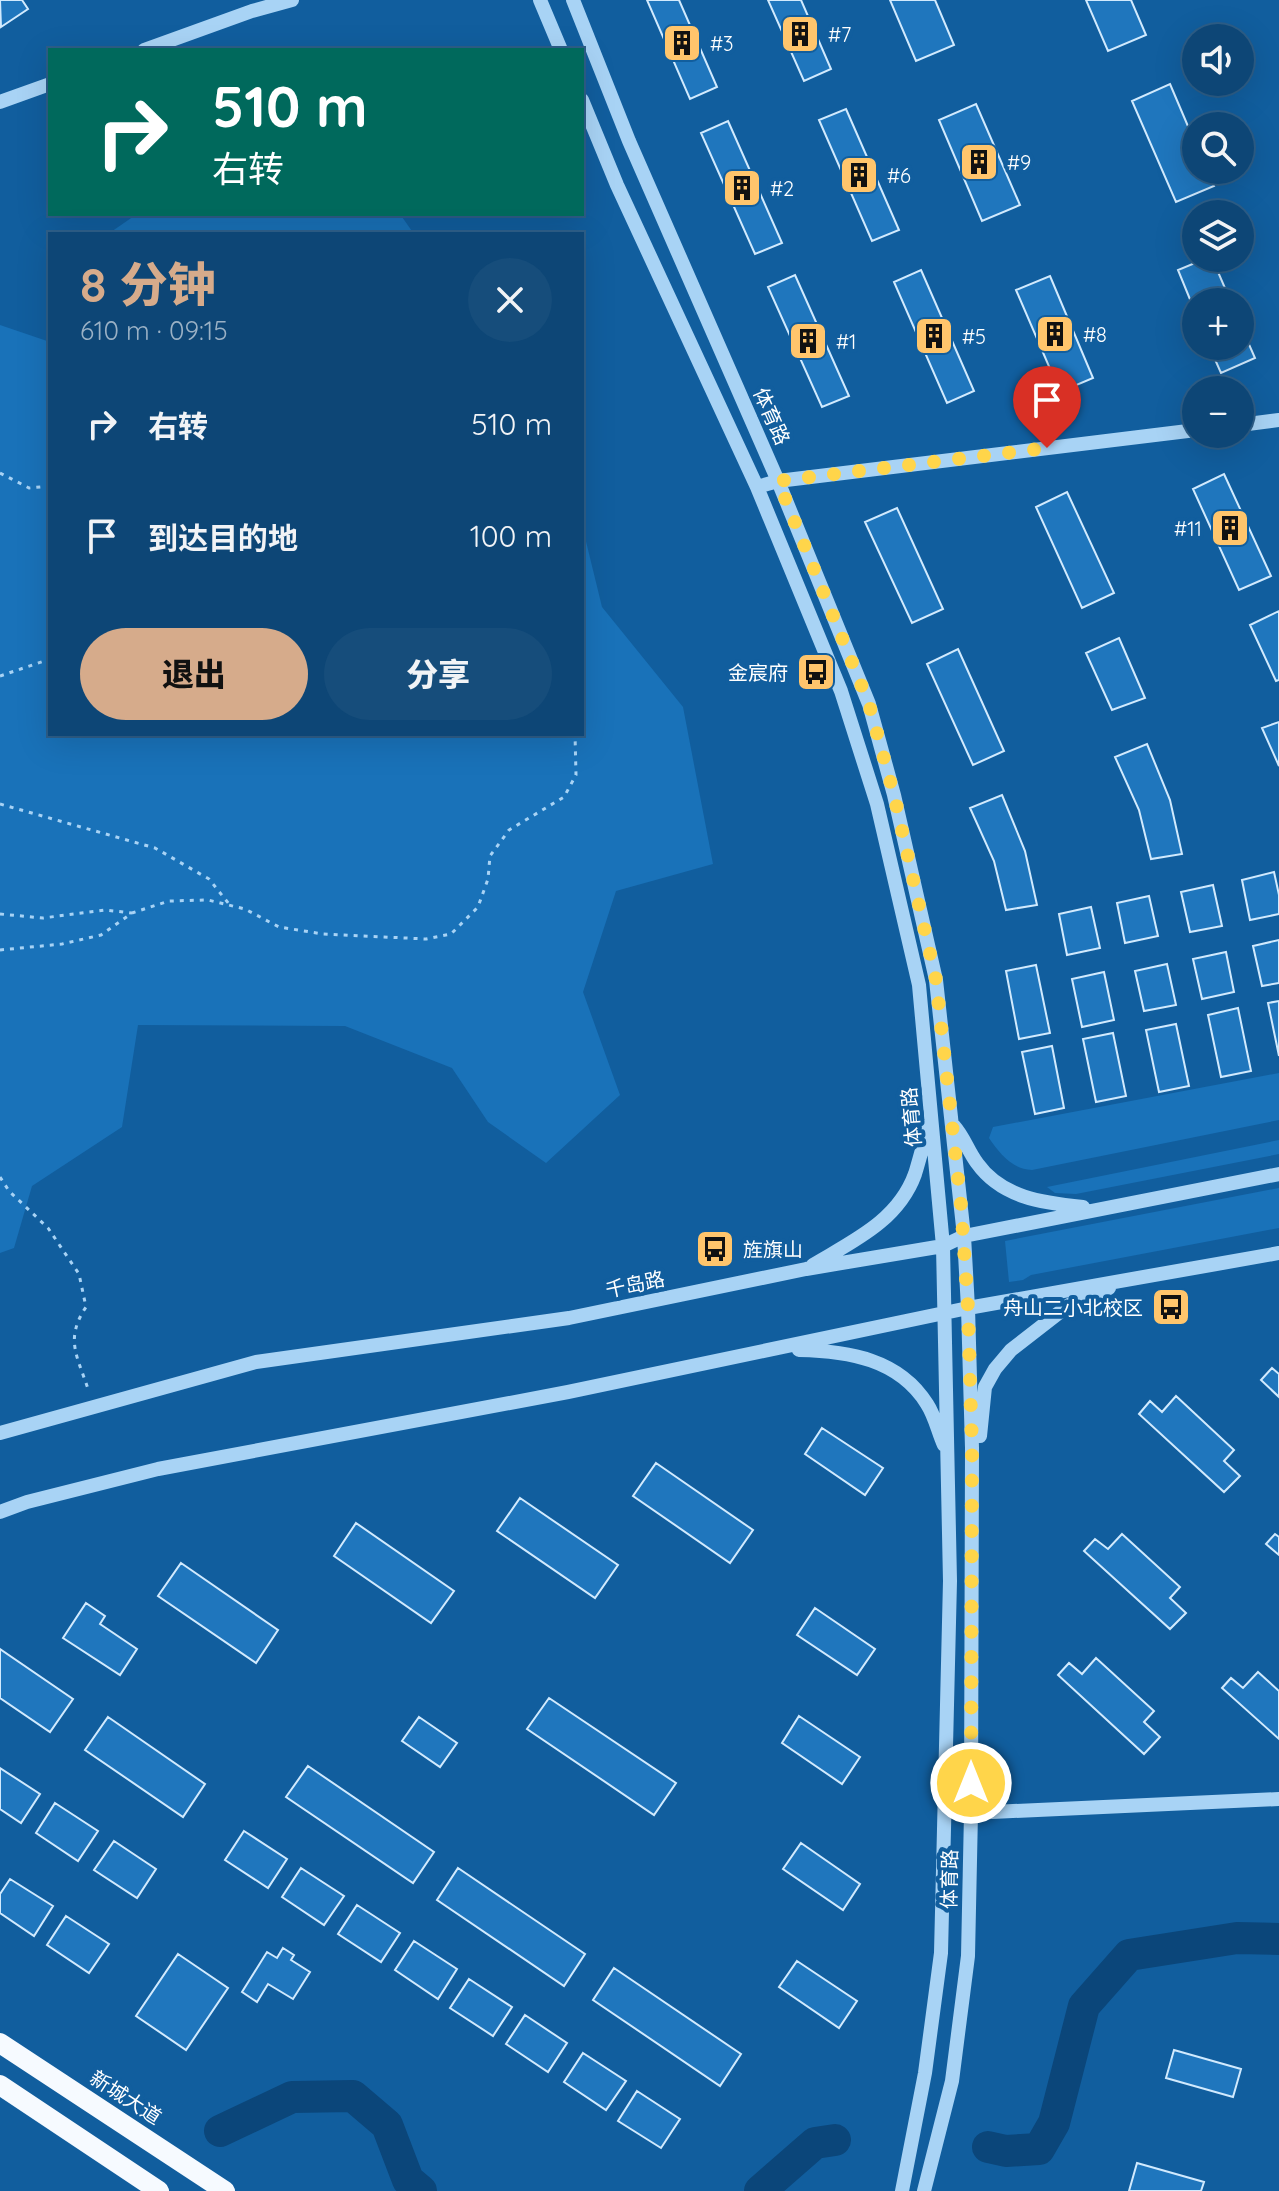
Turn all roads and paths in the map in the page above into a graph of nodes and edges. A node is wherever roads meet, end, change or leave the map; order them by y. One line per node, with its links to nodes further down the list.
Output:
1 (292, 0): 4 (street)
2 (540, 0): 5 (street)
3 (573, 0): 13 (street, 体育路)
4 (150, 48)
5 (560, 48)
6 (48, 85): 7 (street)
7 (0, 102)
8 (584, 105): 15 (street, 体育路)
9 (1279, 420): 10 (street)
10 (1254, 423)
11 (1182, 432): 13 (street)
12 (0, 473): 14 (path)
13 (778, 481): 15 (street); 25 (street, 体育路)
14 (48, 486)
15 (757, 487): 24 (street, 体育路)
16 (48, 660): 17 (path)
17 (0, 676)
18 (575, 736): 20 (path)
19 (0, 804): 20 (path)
20 (231, 906): 21 (path)
21 (132, 913): 22 (path); 23 (path)
22 (0, 914)
23 (0, 950)
24 (931, 1117): 30 (street, 体育路); 32 (street)
25 (952, 1124): 28 (street); 29 (street, 体育路)
26 (1279, 1174): 28 (street, 千岛路)
27 (0, 1177): 37 (path)
28 (1099, 1209): 29 (street, 千岛路)
29 (964, 1236): 30 (street, 千岛路); 34 (street, 体育路)
30 (943, 1246): 32 (street, 千岛路); 35 (street, 体育路)
31 (1279, 1253): 33 (street)
32 (806, 1269): 37 (street, 千岛路)
33 (1129, 1280): 34 (street); 40 (street)
34 (968, 1308): 35 (street); 40 (street, 体育路)
35 (946, 1314): 36 (street); 39 (street, 体育路)
36 (774, 1350): 39 (street); 41 (street)
37 (93, 1407): 38 (street, 千岛路)
38 (0, 1433)
39 (948, 1453): 43 (street, 体育路)
40 (972, 1511): 44 (street, 体育路)
41 (0, 1512)
42 (1279, 1799): 44 (street)
43 (946, 1811): 44 (street); 49 (street, 体育路)
44 (971, 1813): 50 (street, 体育路)
45 (0, 2043): 48 (main road, 新城大道)
46 (0, 2085): 47 (main road)
47 (159, 2191)
48 (225, 2191)
49 (902, 2191)
50 (924, 2191)

